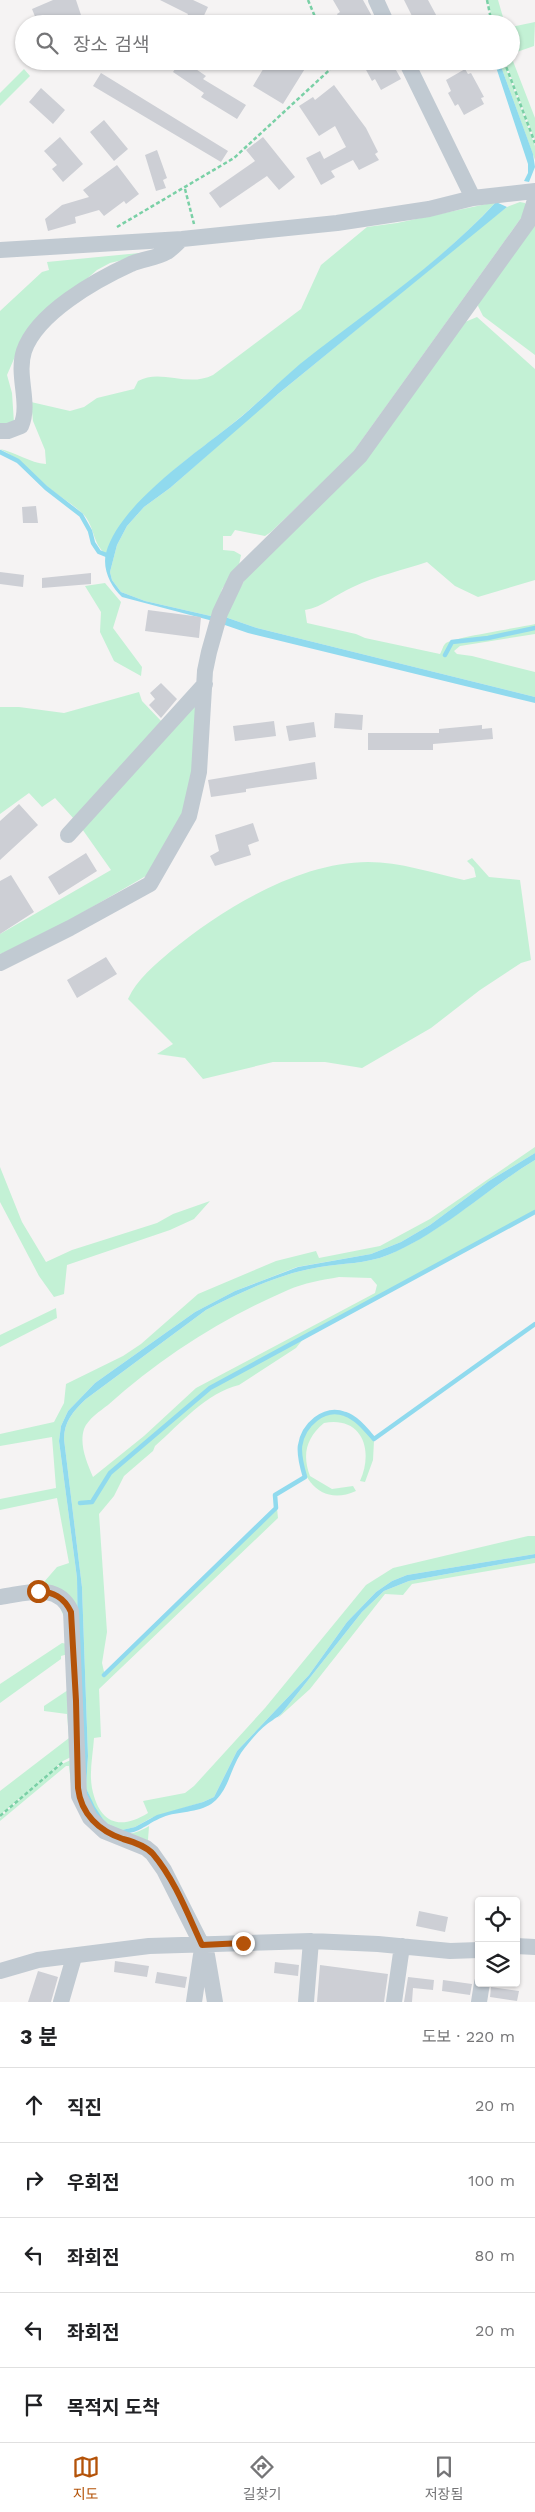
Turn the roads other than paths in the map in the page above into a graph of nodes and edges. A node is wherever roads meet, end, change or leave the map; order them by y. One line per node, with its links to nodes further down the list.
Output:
1 (376, 0): 2 (street)
2 (383, 15)
3 (410, 70): 5 (street)
4 (535, 191): 5 (street)
5 (473, 198): 7 (street)
6 (535, 200): 10 (street)
7 (190, 238): 8 (street); 9 (street)
8 (0, 250)
9 (0, 431)
10 (205, 684): 11 (street); 12 (street)
11 (68, 835)
12 (0, 963)
13 (0, 1597): 15 (street)
14 (311, 1941): 15 (street); 16 (street); 26 (street)
15 (202, 1945): 20 (street); 24 (street); 25 (street)
16 (402, 1946): 19 (street); 27 (street)
17 (520, 1946): 18 (street)
18 (535, 1947)
19 (475, 1950)
20 (74, 1957): 21 (street); 23 (street)
21 (0, 1971)
22 (481, 1987): 28 (street)
23 (61, 2002)
24 (194, 2002)
25 (215, 2002)
26 (306, 2002)
27 (394, 2002)
28 (479, 2002)

